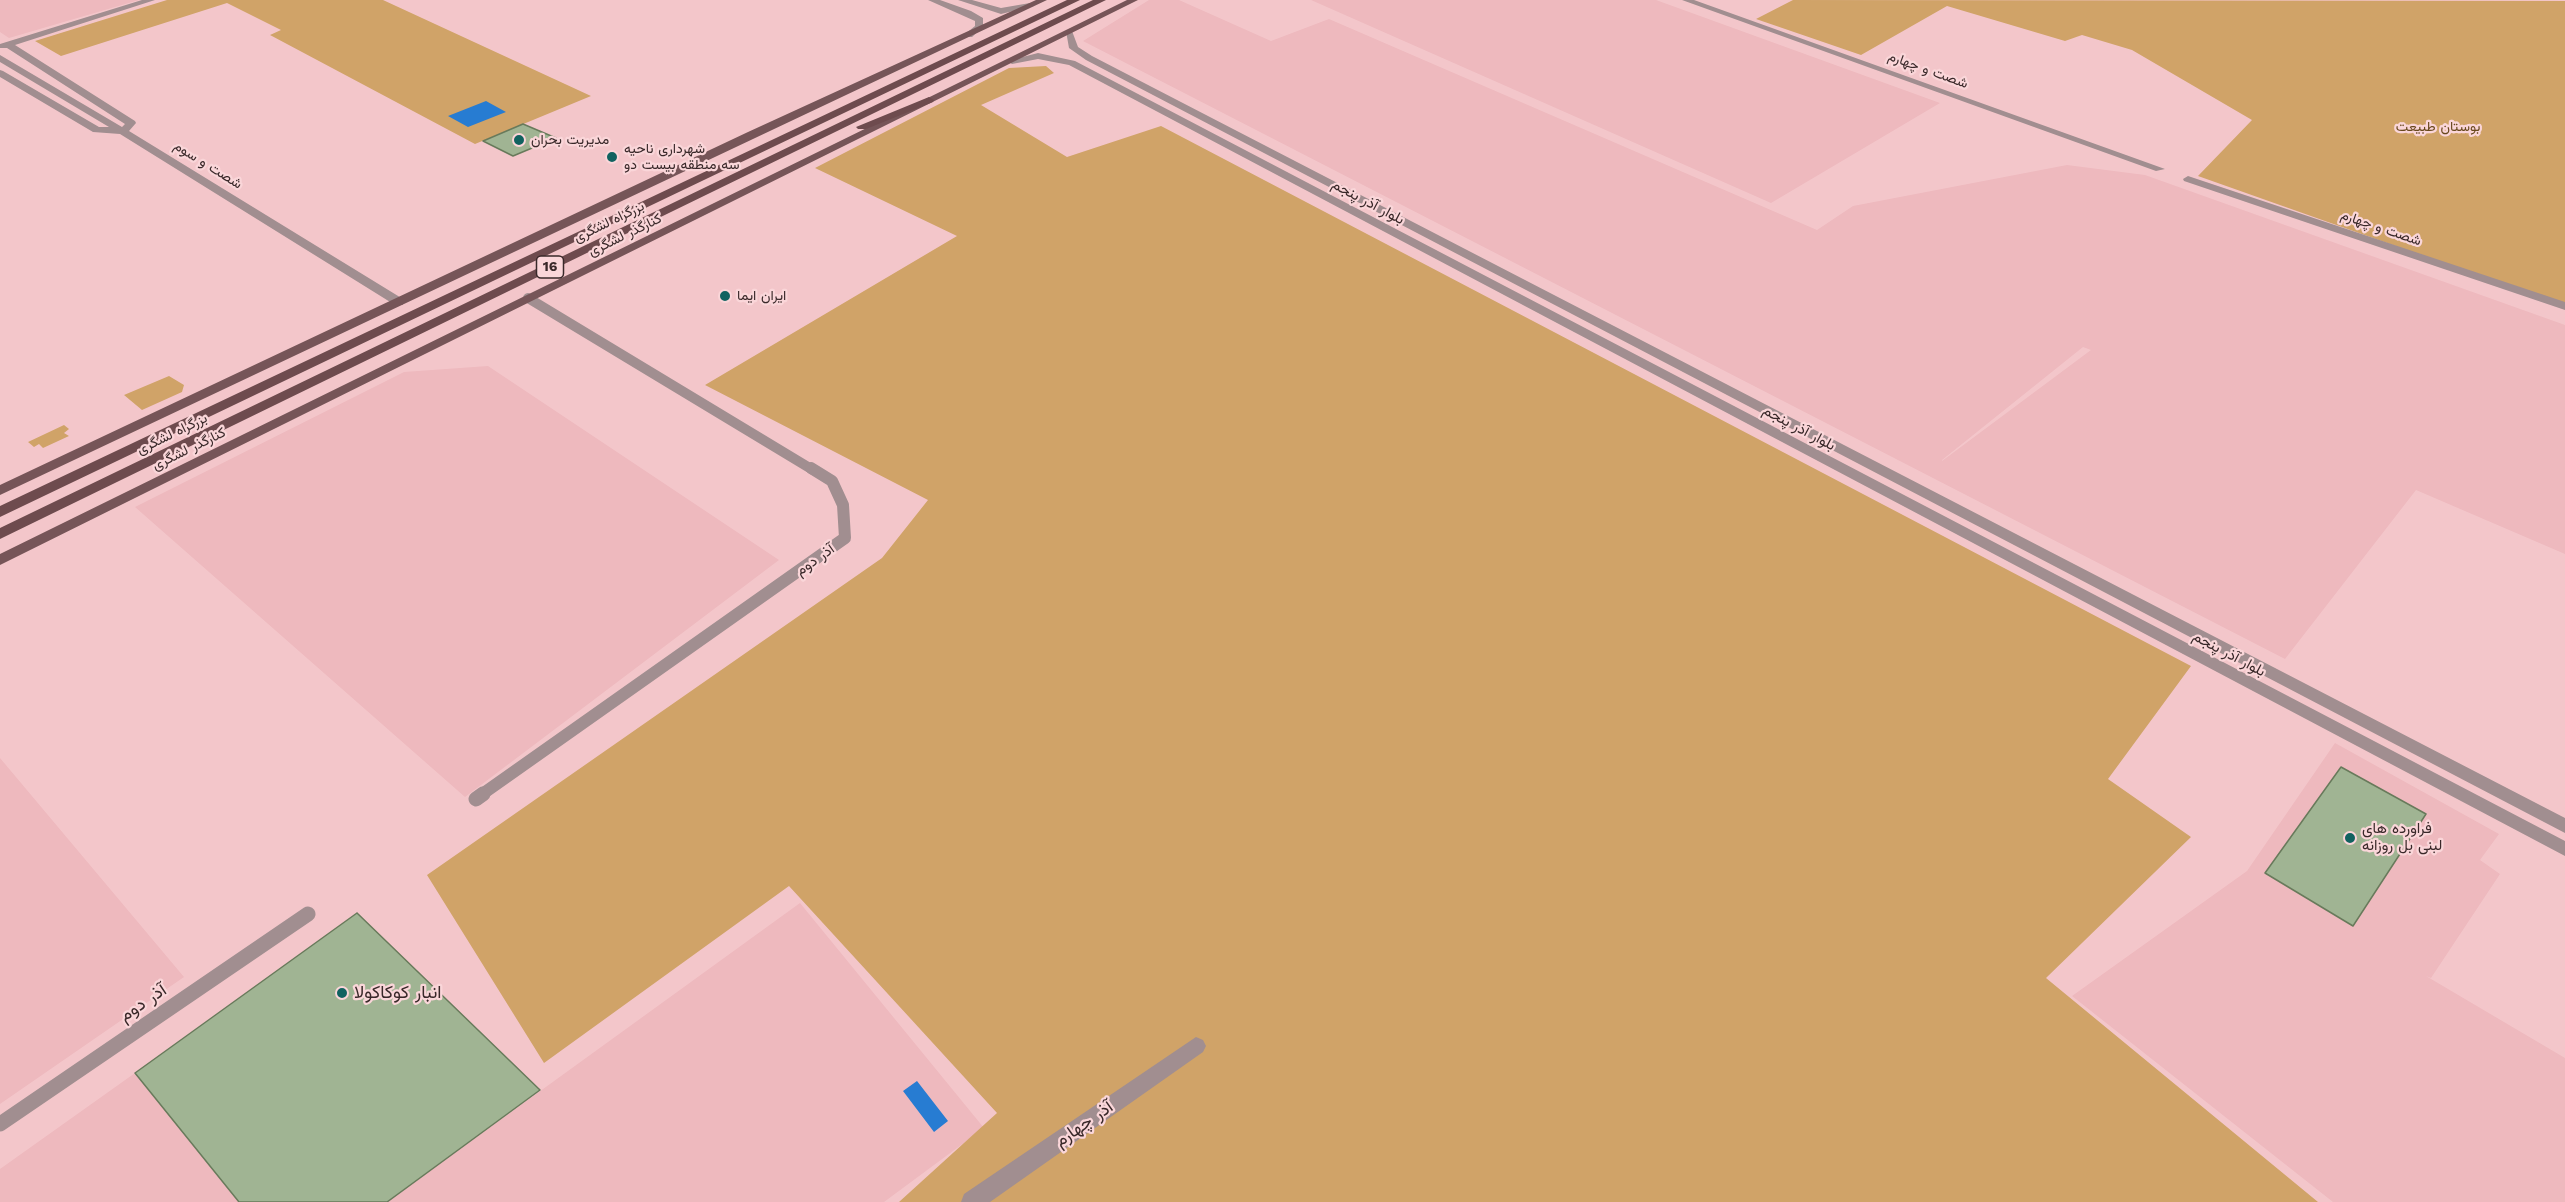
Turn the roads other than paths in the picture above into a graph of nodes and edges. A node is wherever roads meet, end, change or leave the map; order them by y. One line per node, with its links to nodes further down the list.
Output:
1 (151, 0): 14 (street)
2 (932, 0): 11 (street)
3 (962, 0): 10 (street)
4 (1043, 0): 9 (main road)
5 (1075, 0): 27 (highway, بزرگراه لشگری / 16)
6 (1101, 0): 22 (highway, بزرگراه لشگری / 16)
7 (1134, 0): 12 (main road, کنارگذر لشگری)
8 (1686, 0): 20 (street, شصت و چهارم)
9 (1030, 6): 10 (street); 13 (main road)
10 (984, 7): 11 (street)
11 (968, 13): 13 (street)
12 (1069, 33): 16 (main road, کنارگذر لشگری); 30 (street, بلوار آذر پنجم)
13 (969, 35): 24 (main road)
14 (4, 45): 19 (street)
15 (0, 58): 19 (street, شصت و سوم)
16 (1012, 61): 18 (main road, کنارگذر لشگری); 31 (street, بلوار آذر پنجم)
17 (0, 73): 19 (street)
18 (929, 100): 22 (highway); 23 (main road, کنارگذر لشگری)
19 (124, 131): 24 (street, شصت و سوم)
20 (2160, 169)
21 (2188, 178): 25 (street, شصت و چهارم)
22 (700, 194): 28 (highway, بزرگراه لشگری / 16)
23 (528, 298): 29 (main road, کنارگذر لشگری); 32 (street, آذر دوم)
24 (399, 302): 26 (main road)
25 (2565, 306)
26 (0, 490)
27 (0, 512)
28 (0, 534)
29 (0, 560)
30 (2086, 578): 31 (street); 33 (street, بلوار آذر پنجم)
31 (2068, 588): 34 (street, بلوار آذر پنجم)
32 (476, 799)
33 (2565, 826)
34 (2565, 849)
35 (308, 914): 37 (street, آذر دوم)
36 (1196, 1046): 38 (street, آذر چهارم)
37 (0, 1124)
38 (972, 1202)

